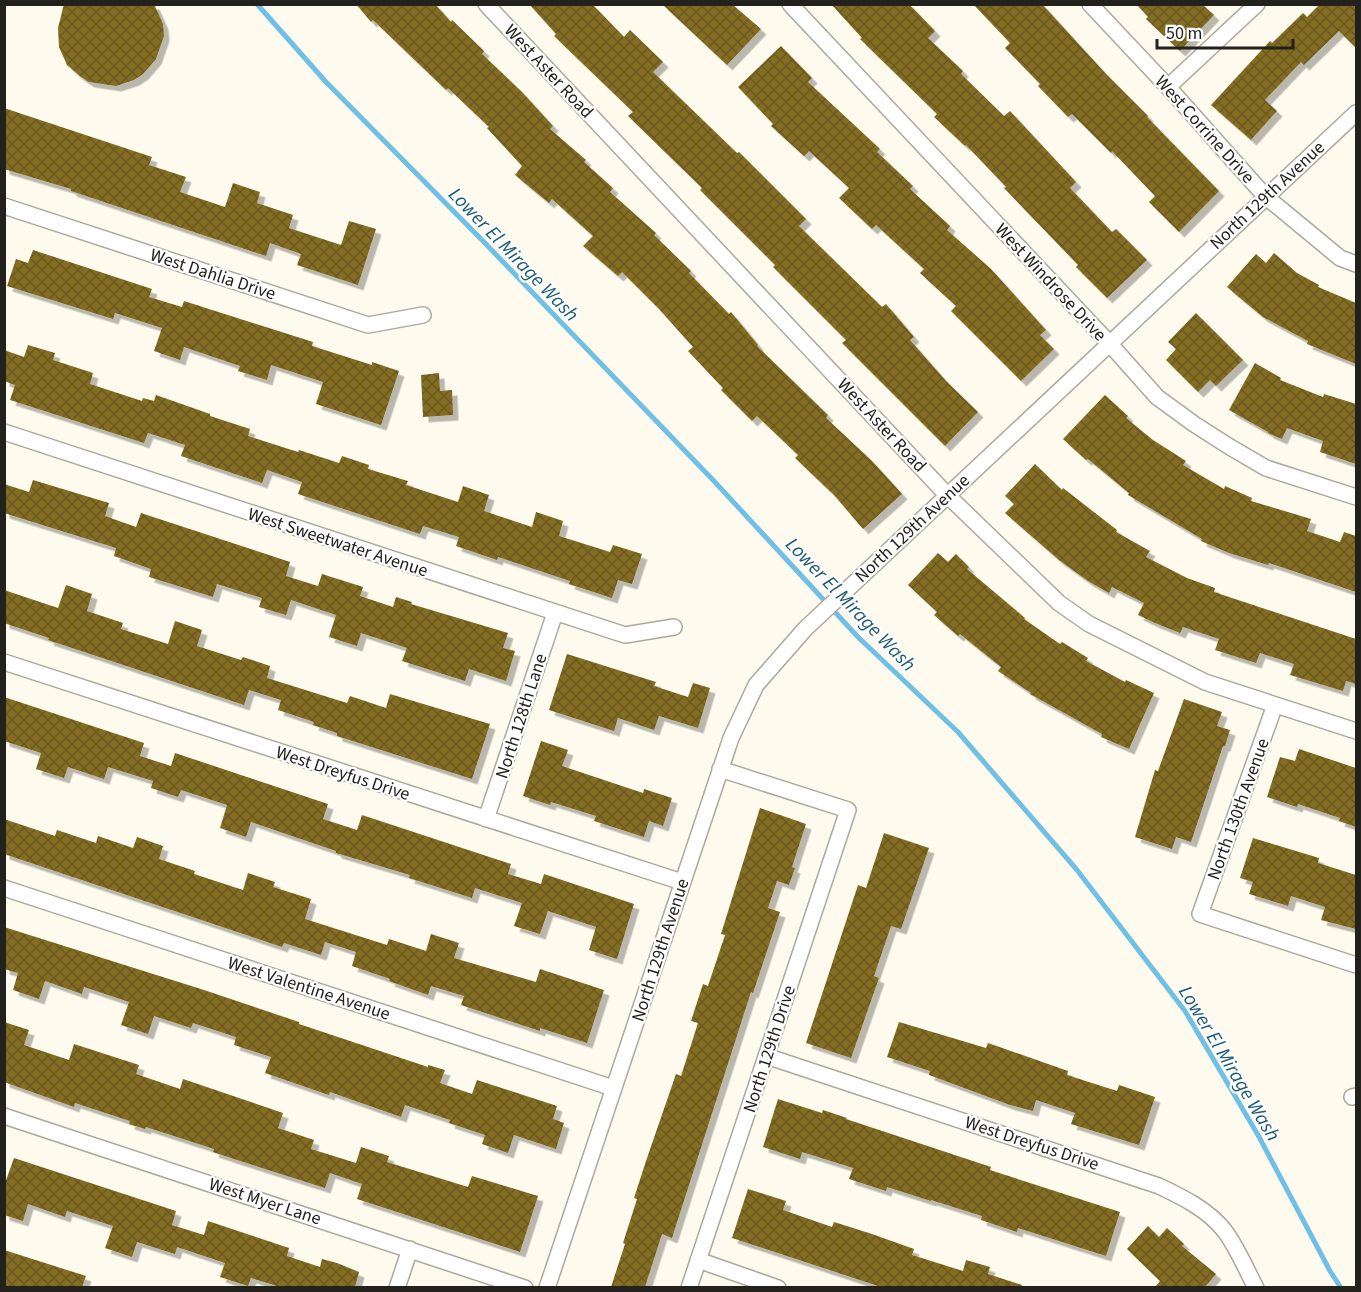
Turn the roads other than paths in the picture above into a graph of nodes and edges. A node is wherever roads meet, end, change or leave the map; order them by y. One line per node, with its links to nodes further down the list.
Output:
1 (486, 4): 13 (street, West Aster Road)
2 (790, 4): 11 (street, West Windrose Drive)
3 (1090, 4): 5 (street, West Corrine Drive)
4 (1257, 4): 5 (street)
5 (1168, 87): 7 (street, West Corrine Drive)
6 (1356, 113): 7 (street, North 129th Avenue)
7 (1265, 196): 9 (street, West Corrine Drive); 11 (street, North 129th Avenue)
8 (4, 206): 10 (street, West Dahlia Drive)
9 (1356, 264)
10 (423, 315)
11 (1109, 343): 13 (street, North 129th Avenue); 14 (street, West Windrose Drive)
12 (4, 432): 15 (street, West Sweetwater Avenue)
13 (948, 495): 18 (street, West Aster Road); 20 (street, North 129th Avenue)
14 (1356, 498)
15 (555, 613): 16 (street, West Sweetwater Avenue); 21 (street, North 128th Lane)
16 (674, 627)
17 (4, 662): 21 (street, West Dreyfus Drive)
18 (1275, 705): 19 (street, West Aster Road); 24 (street, North 130th Avenue)
19 (1356, 731)
20 (720, 769): 22 (street, North 129th Avenue); 25 (street, North 129th Drive)
21 (486, 819): 22 (street, West Dreyfus Drive)
22 (682, 882): 26 (street, North 129th Avenue)
23 (4, 888): 26 (street, West Valentine Avenue)
24 (1356, 965)
25 (766, 1056): 29 (street, North 129th Drive); 35 (street, West Dreyfus Drive)
26 (613, 1088): 32 (street, North 129th Avenue)
27 (4, 1116): 28 (street, West Myer Lane)
28 (410, 1249): 30 (street); 31 (street, West Myer Lane)
29 (698, 1260): 33 (street, North 129th Drive); 34 (street)
30 (397, 1287)
31 (525, 1287)
32 (547, 1287)
33 (689, 1287)
34 (778, 1287)
35 (1256, 1287)

